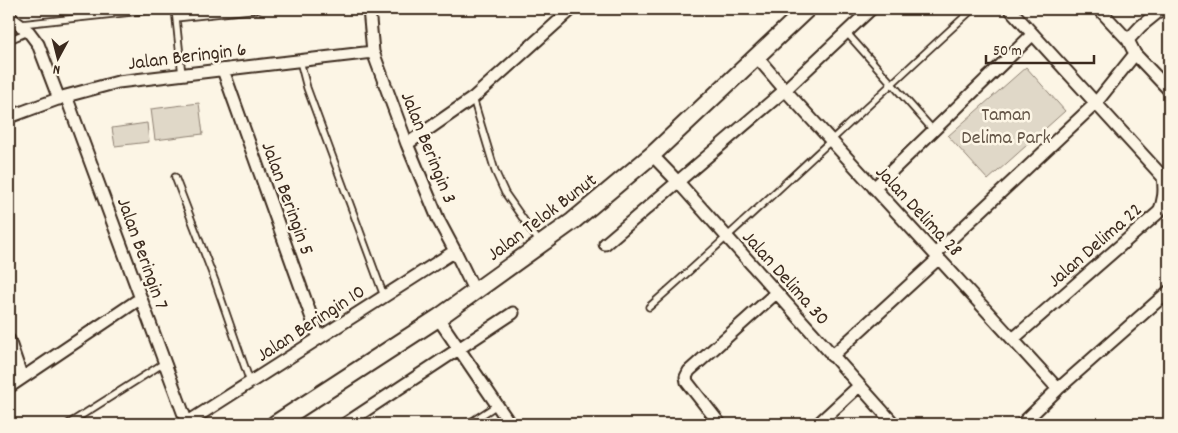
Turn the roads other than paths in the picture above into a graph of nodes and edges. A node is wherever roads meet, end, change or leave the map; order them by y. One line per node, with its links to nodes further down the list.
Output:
1 (160, 9): 14 (lane)
2 (175, 9): 13 (lane)
3 (259, 9): 13 (lane)
4 (369, 9): 20 (street, Jalan Beringin 3)
5 (572, 9): 30 (street)
6 (807, 9): 22 (street, Jalan Telok Bunut)
7 (871, 9): 16 (street)
8 (973, 9): 26 (lane)
9 (1010, 9): 17 (street, Jalan Delima 22)
10 (1099, 9): 19 (street)
11 (1162, 9): 19 (street)
12 (9, 17): 14 (street, Jalan Beringin 7)
13 (176, 18): 25 (lane)
14 (19, 24): 15 (street, Jalan Beringin 7)
15 (29, 32): 18 (lane); 29 (street, Jalan Beringin 7)
16 (846, 32): 26 (lane); 27 (street)
17 (1033, 34): 31 (street, Jalan Delima 22); 33 (street)
18 (9, 40)
19 (1128, 40): 21 (street)
20 (373, 52): 23 (street, Jalan Beringin 6); 35 (street, Jalan Beringin 3)
21 (1135, 54): 28 (street); 31 (street)
22 (756, 56): 27 (street, Jalan Delima 28); 36 (street, Jalan Telok Bunut)
23 (300, 61): 24 (street, Jalan Beringin 6); 48 (lane)
24 (223, 70): 25 (street, Jalan Beringin 6); 53 (street, Jalan Beringin 5)
25 (182, 75): 29 (street, Jalan Beringin 6)
26 (890, 84): 33 (lane); 34 (lane)
27 (785, 90): 34 (street, Jalan Delima 28); 38 (street)
28 (1169, 90)
29 (63, 98): 32 (street, Jalan Beringin 6); 49 (street, Jalan Beringin 7)
30 (473, 98): 35 (street); 42 (lane)
31 (1094, 104): 44 (street); 54 (street, Jalan Delima 22)
32 (9, 117)
33 (934, 130): 39 (street)
34 (831, 140): 39 (street, Jalan Delima 28); 40 (lane)
35 (407, 144): 43 (street, Jalan Beringin 3)
36 (652, 155): 38 (street, Jalan Delima 30); 42 (street, Jalan Telok Bunut)
37 (175, 177): 60 (lane)
38 (678, 182): 40 (street, Jalan Delima 30); 41 (street)
39 (874, 188): 44 (street, Jalan Delima 28)
40 (728, 238): 47 (street, Jalan Delima 30); 50 (lane)
41 (605, 244)
42 (541, 245): 46 (street, Jalan Telok Bunut)
43 (456, 250): 46 (street, Jalan Beringin 3); 48 (street, Jalan Beringin 10)
44 (937, 256): 54 (street, Jalan Delima 28); 57 (street)
45 (1169, 291): 63 (street)
46 (475, 292): 52 (street, Jalan Telok Bunut)
47 (776, 292): 57 (street, Jalan Delima 30); 71 (street)
48 (384, 296): 53 (street, Jalan Beringin 10)
49 (141, 298): 58 (street, Jalan Beringin 7); 59 (street)
50 (649, 307)
51 (513, 313): 56 (street)
52 (438, 318): 56 (street); 67 (street, Jalan Telok Bunut)
53 (319, 338): 60 (street, Jalan Beringin 10)
54 (1013, 339): 63 (street, Jalan Delima 28)
55 (9, 340): 59 (street)
56 (460, 348): 64 (street); 68 (street)
57 (832, 356): 62 (street, Jalan Delima 30)
58 (164, 362): 65 (lane); 66 (street, Jalan Beringin 7)
59 (22, 378): 61 (street)
60 (250, 382): 66 (street, Jalan Beringin 10)
61 (9, 386)
62 (860, 386): 72 (street); 73 (street, Jalan Delima 30)
63 (1058, 389): 74 (street)
64 (497, 405): 69 (lane); 70 (street)
65 (68, 424)
66 (186, 424)
67 (275, 424)
68 (344, 424)
69 (468, 424)
70 (510, 424)
71 (720, 424)
72 (818, 424)
73 (894, 424)
74 (1022, 424)

